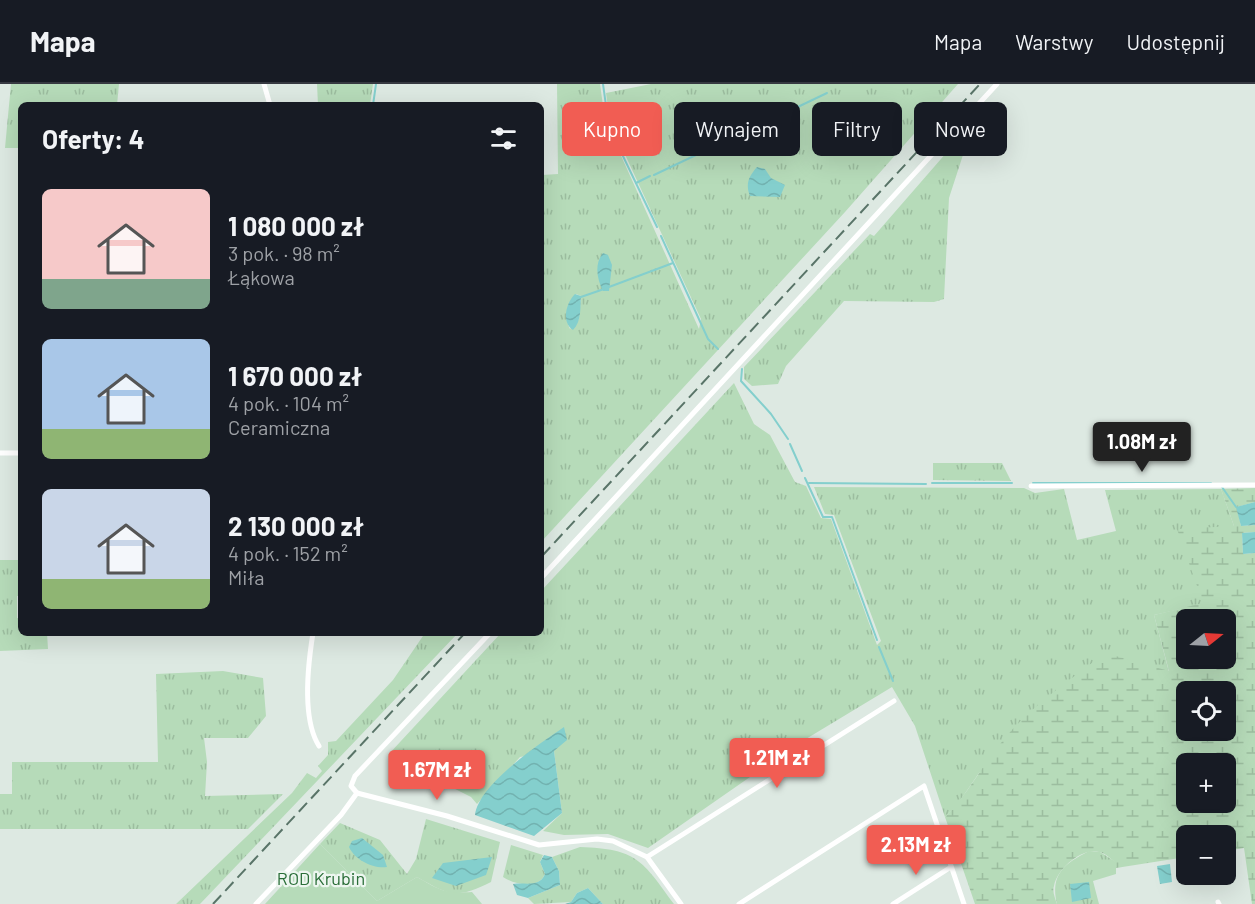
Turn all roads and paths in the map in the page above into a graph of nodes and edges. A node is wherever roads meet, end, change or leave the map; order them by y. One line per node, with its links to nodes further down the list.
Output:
1 (264, 84): 3 (street)
2 (997, 84): 8 (street)
3 (269, 102)
4 (0, 453): 5 (street)
5 (18, 453)
6 (1255, 485): 7 (street)
7 (1031, 486)
8 (544, 575)
9 (313, 636): 12 (street)
10 (487, 636): 13 (street)
11 (894, 700): 14 (street)
12 (319, 746)
13 (357, 793): 14 (street); 16 (street)
14 (647, 857): 17 (street)
15 (951, 867): 18 (street); 19 (street); 20 (street)
16 (256, 904)
17 (681, 904)
18 (739, 904)
19 (893, 904)
20 (964, 904)

